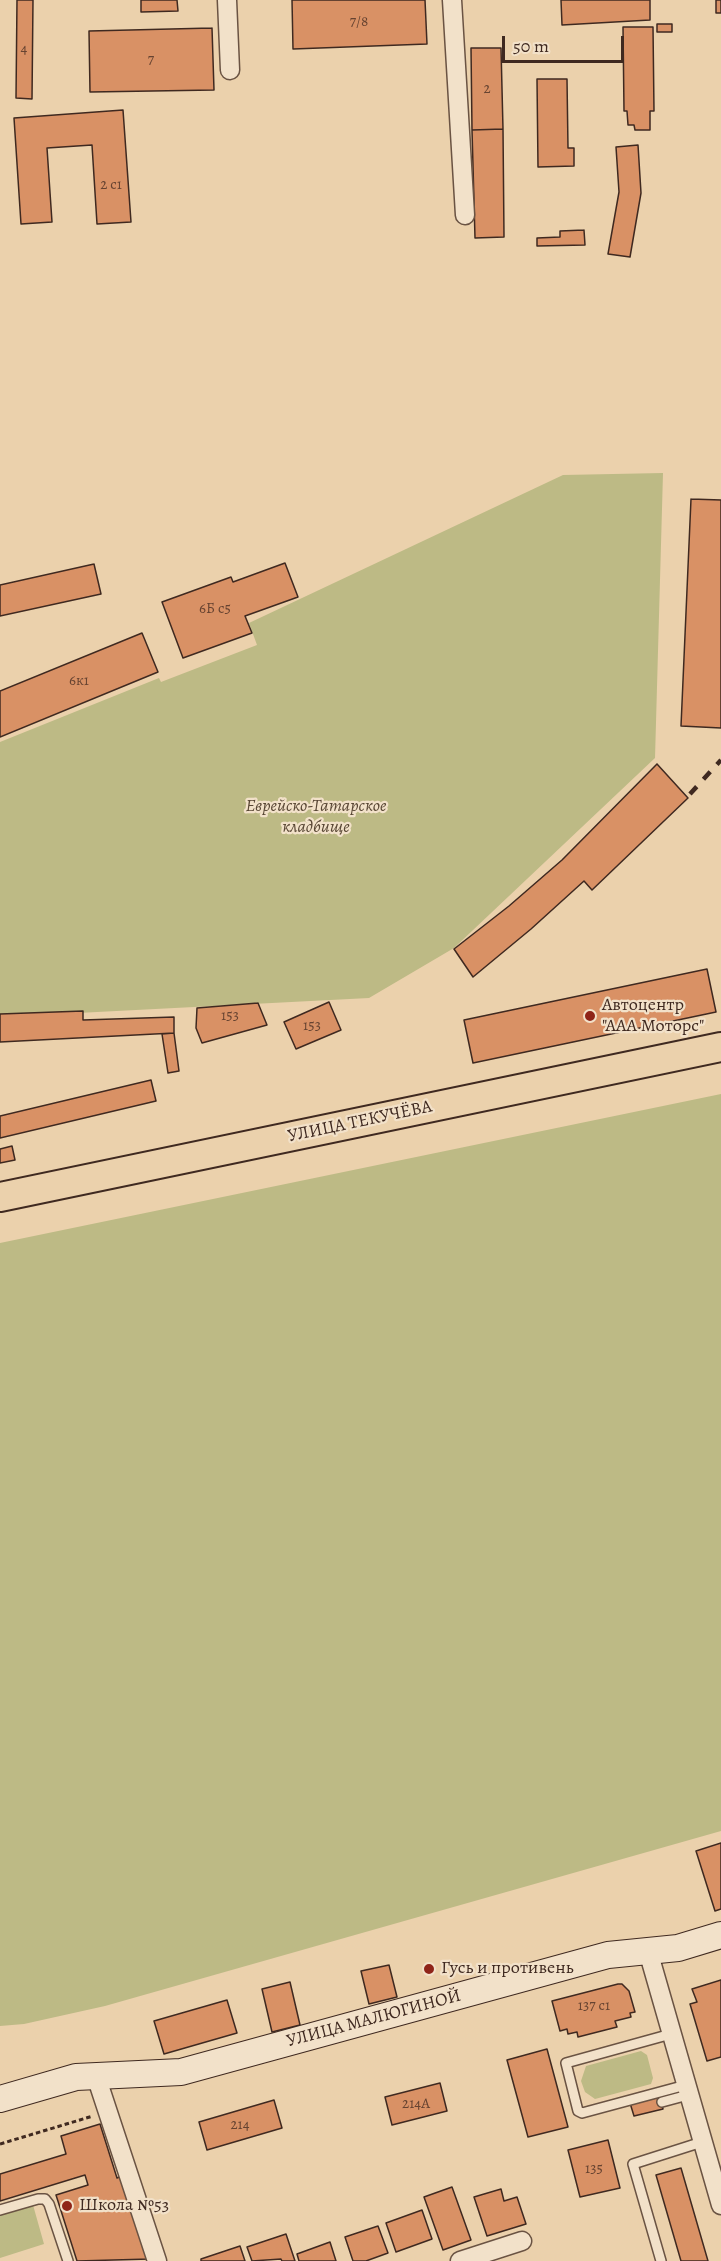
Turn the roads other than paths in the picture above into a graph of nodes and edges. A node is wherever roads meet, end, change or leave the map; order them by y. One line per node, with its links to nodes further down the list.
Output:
1 (226, 0): 3 (street)
2 (452, 0): 4 (street)
3 (230, 70)
4 (465, 215)
5 (721, 1047): 6 (main road, УЛИЦА ТЕКУЧЁВА)
6 (0, 1197)
7 (721, 1935): 8 (main road, УЛИЦА МАЛЮГИНОЙ)
8 (648, 1951): 9 (street); 10 (main road, УЛИЦА МАЛЮГИНОЙ)
9 (671, 2034): 11 (street); 11 (lane)
10 (96, 2076): 12 (main road, УЛИЦА МАЛЮГИНОЙ); 20 (street)
11 (687, 2090): 13 (lane); 14 (street)
12 (0, 2099)
13 (662, 2102)
14 (702, 2142): 15 (street); 22 (lane)
15 (715, 2166): 16 (street)
16 (721, 2205)
17 (0, 2210): 19 (lane)
18 (522, 2241): 21 (street)
19 (68, 2261)
20 (157, 2261)
21 (460, 2261)
22 (661, 2261)

